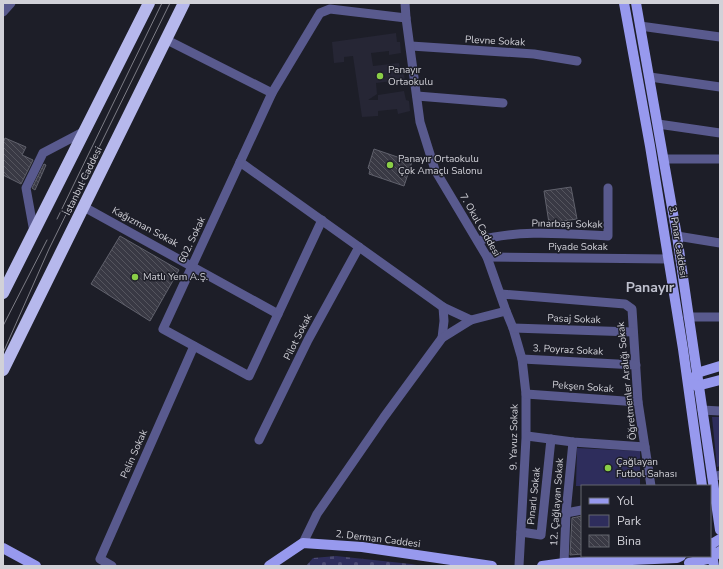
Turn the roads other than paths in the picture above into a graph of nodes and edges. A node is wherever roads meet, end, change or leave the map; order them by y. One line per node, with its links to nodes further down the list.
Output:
1 (10, 3): 7 (street)
2 (149, 3): 20 (highway)
3 (184, 3): 11 (highway, İstanbul Caddesi)
4 (405, 3): 8 (street, 7. Okul Caddesi)
5 (624, 3): 34 (main road, 3. Pınar Caddesi)
6 (636, 3): 9 (main road)
7 (3, 12)
8 (406, 18): 12 (street, 7. Okul Caddesi); 16 (street, 602. Sokak)
9 (640, 26): 10 (street); 14 (main road)
10 (720, 37)
11 (167, 40): 16 (street); 26 (highway, İstanbul Caddesi)
12 (411, 46): 13 (street, Plevne Sokak); 17 (street, 7. Okul Caddesi)
13 (577, 61)
14 (650, 77): 15 (street); 19 (main road)
15 (720, 87)
16 (272, 93): 24 (street, 602. Sokak)
17 (417, 96): 18 (street); 30 (street, 7. Okul Caddesi)
18 (503, 103)
19 (658, 124): 21 (street); 22 (main road)
20 (83, 132): 28 (highway); 28 (street)
21 (720, 133)
22 (663, 159): 23 (street); 29 (main road)
23 (720, 159)
24 (240, 162): 27 (street); 35 (street, 602. Sokak)
25 (608, 188): 30 (street, Pınarbaşı Sokak)
26 (84, 207): 35 (street, Kağızman Sokak); 52 (highway, İstanbul Caddesi)
27 (322, 220): 32 (street); 40 (street)
28 (34, 232): 36 (highway)
29 (677, 236): 31 (street); 41 (main road)
30 (478, 241): 33 (street, 7. Okul Caddesi)
31 (720, 243)
32 (359, 247): 38 (street); 63 (street, Pilot Sokak)
33 (487, 257): 34 (street, Piyade Sokak); 37 (street, 7. Okul Caddesi)
34 (668, 259): 48 (main road, 3. Pınar Caddesi)
35 (192, 266): 40 (street, Kağızman Sokak); 47 (street, 602. Sokak)
36 (3, 293)
37 (501, 294): 39 (street, 7. Okul Caddesi); 45 (street, Öğretmenler Aralığı Sokak)
38 (443, 307): 43 (street); 46 (street)
39 (506, 311): 43 (street); 44 (street, 9. Yavuz Sokak)
40 (278, 314): 47 (street, 602. Sokak)
41 (688, 317): 42 (street); 53 (main road)
42 (720, 317)
43 (471, 320): 46 (street)
44 (513, 328): 45 (street, Pasaj Sokak); 49 (street, 9. Yavuz Sokak)
45 (633, 332): 50 (street, Öğretmenler Aralığı Sokak)
46 (442, 338): 74 (street)
47 (194, 346): 85 (street, Pelin Sokak)
48 (683, 349): 55 (main road); 57 (main road, 3. Pınar Caddesi)
49 (522, 359): 50 (street, 3. Poyraz Sokak); 56 (street, 9. Yavuz Sokak)
50 (636, 366): 58 (street, Öğretmenler Aralığı Sokak)
51 (720, 366): 53 (main road)
52 (3, 370)
53 (697, 373): 55 (main road)
54 (720, 380): 55 (main road)
55 (695, 384): 57 (main road); 59 (main road)
56 (526, 394): 58 (street, Pekşen Sokak); 61 (street, 9. Yavuz Sokak)
57 (690, 400): 68 (main road, 3. Pınar Caddesi)
58 (638, 402): 65 (street, Öğretmenler Aralığı Sokak)
59 (702, 410): 60 (street); 66 (main road)
60 (720, 411)
61 (526, 436): 62 (street); 72 (street, 9. Yavuz Sokak)
62 (551, 439): 64 (street); 72 (street, Pınarlı Sokak)
63 (259, 440)
64 (573, 442): 65 (street); 70 (street, 12. Çağlayan Sokak)
65 (645, 447): 67 (street, Öğretmenler Aralığı Sokak)
66 (716, 476): 71 (main road)
67 (651, 485)
68 (702, 485)
69 (581, 510): 70 (street)
70 (566, 512): 82 (street, 12. Çağlayan Sokak)
71 (720, 530)
72 (521, 532): 88 (street, 9. Yavuz Sokak)
73 (720, 539): 75 (main road)
74 (303, 543): 86 (main road); 87 (main road, 2. Derman Caddesi)
75 (711, 544)
76 (3, 548): 80 (main road)
77 (711, 550): 81 (main road)
78 (720, 551): 81 (main road)
79 (675, 558): 82 (main road); 83 (main road)
80 (21, 562): 84 (main road)
81 (713, 562): 83 (main road)
82 (564, 563): 89 (main road)
83 (692, 564)
84 (36, 566)
85 (112, 566)
86 (270, 566)
87 (492, 566)
88 (519, 566)
89 (542, 566)

